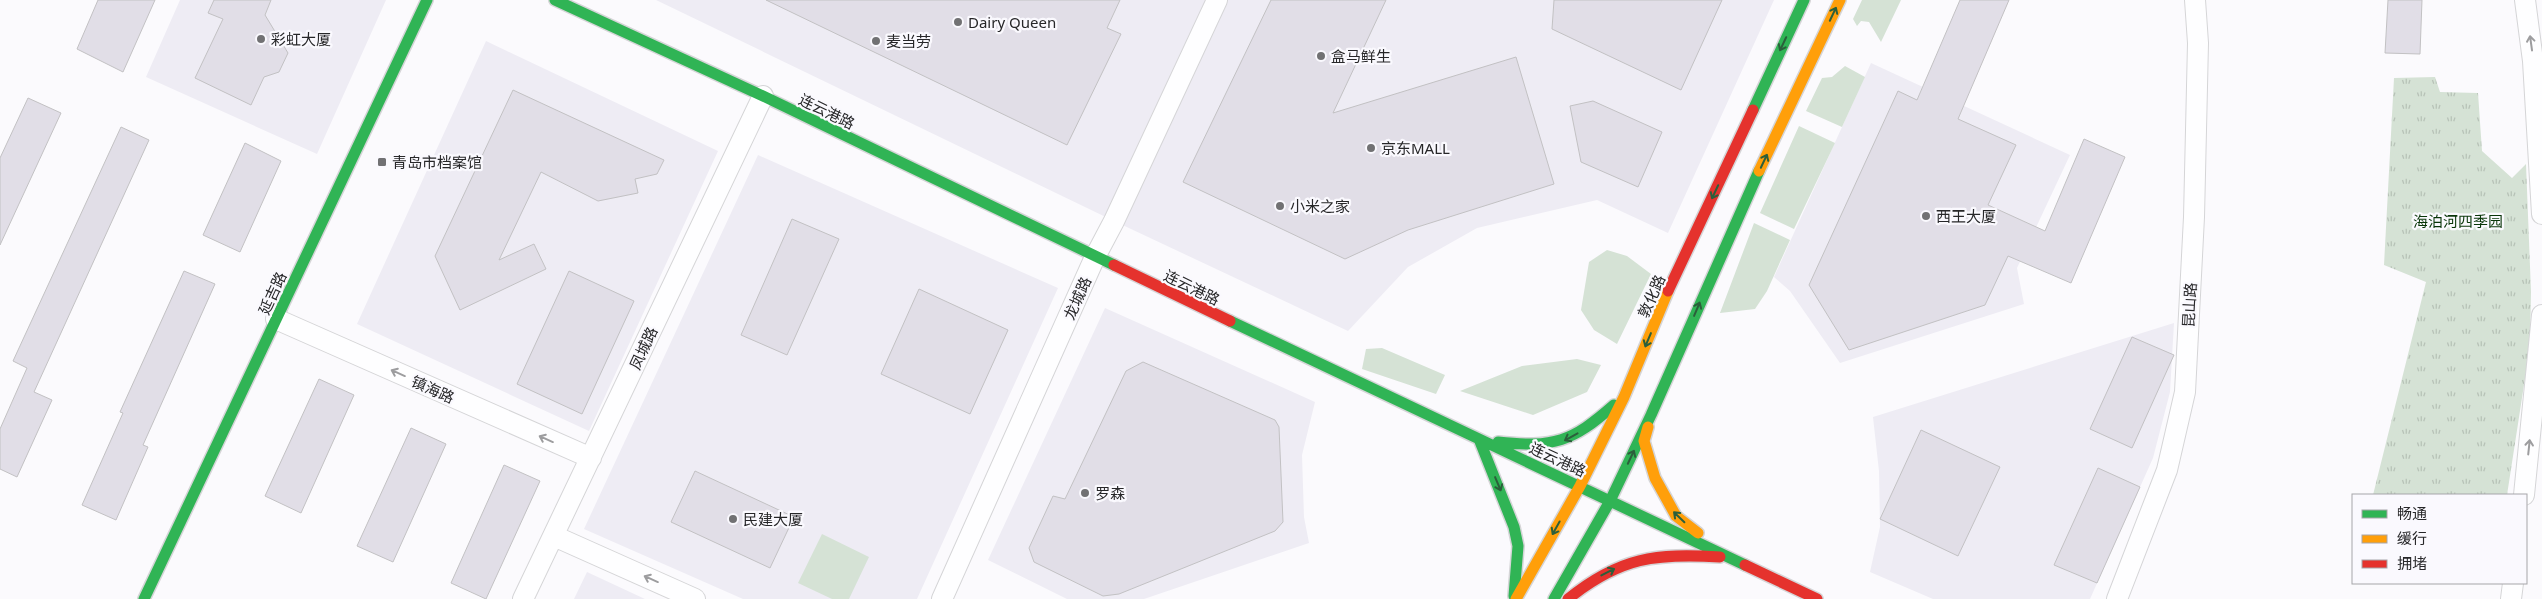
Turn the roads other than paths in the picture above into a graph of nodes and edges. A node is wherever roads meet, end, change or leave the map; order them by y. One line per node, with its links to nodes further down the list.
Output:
1 (426, 0): 12 (main road, 延吉路)
2 (555, 0): 8 (main road, 连云港路)
3 (1217, 0): 10 (street, 龙城路)
4 (1804, 0): 13 (main road, 敦化路, one-way to 13)
5 (1840, 0): 14 (main road, one-way to 5)
6 (2195, 0): 31 (street, 昆山路)
7 (2525, 0): 9 (street, one-way to 7)
8 (763, 96): 10 (main road, 连云港路); 16 (street, 凤城路)
9 (2542, 214)
10 (1096, 256): 15 (main road, 连云港路); 26 (street, 龙城路)
11 (2542, 315): 18 (street, one-way to 11)
12 (276, 319): 16 (street, 镇海路, one-way to 12); 23 (main road, 延吉路)
13 (1624, 397): 15 (main road, one-way to 15); 17 (main road, 敦化路)
14 (1651, 416): 19 (main road, one-way to 14); 21 (main road, one-way to 14)
15 (1479, 440): 17 (main road, 连云港路); 27 (main road, one-way to 27)
16 (591, 458): 20 (street, 凤城路)
17 (1580, 486): 19 (main road, 连云港路); 27 (main road, 敦化路, one-way to 27)
18 (2524, 494)
19 (1610, 501): 21 (main road, 连云港路); 28 (main road)
20 (554, 536): 24 (street, 凤城路); 25 (street, one-way to 20)
21 (1732, 557): 29 (main road, one-way to 21); 30 (main road, 连云港路)
22 (2513, 584): 32 (street)
23 (144, 599)
24 (523, 599)
25 (695, 599)
26 (942, 599)
27 (1515, 599)
28 (1554, 599)
29 (1568, 599)
30 (1817, 599)
31 (2117, 599)
32 (2511, 599)

